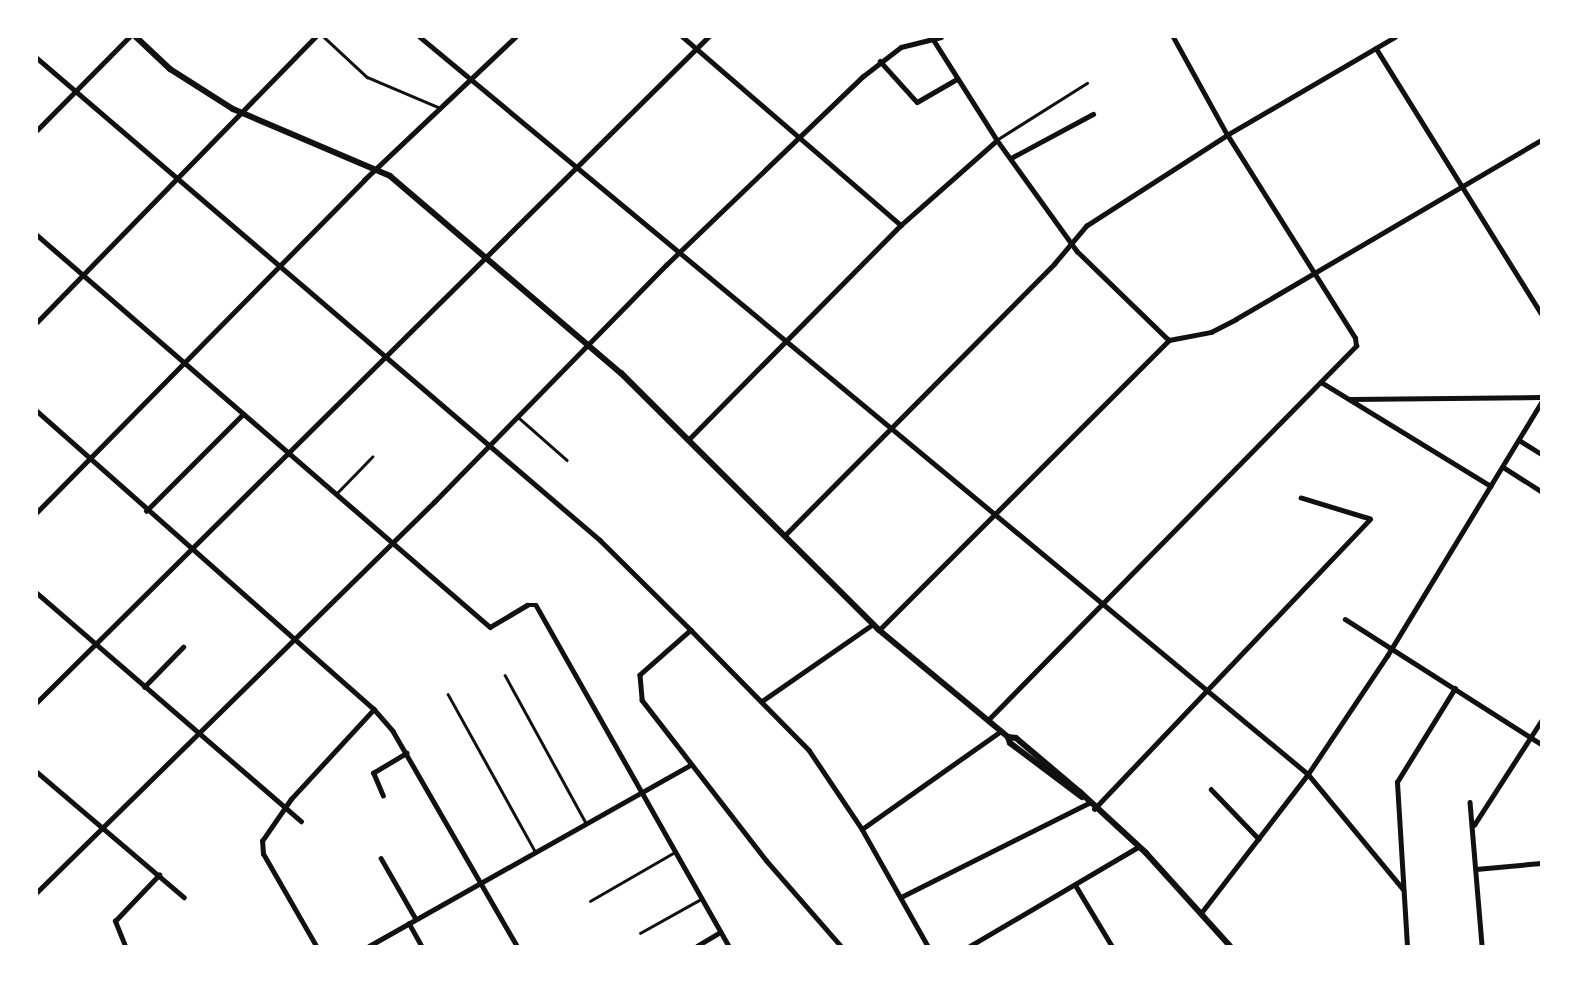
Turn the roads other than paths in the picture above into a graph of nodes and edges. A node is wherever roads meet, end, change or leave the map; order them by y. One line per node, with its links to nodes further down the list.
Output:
1 (129, 37): 20 (street)
2 (136, 37): 22 (main road)
3 (315, 37): 22 (street)
4 (324, 37): 21 (lane)
5 (421, 37): 17 (street)
6 (515, 37): 17 (street)
7 (683, 37): 13 (street)
8 (708, 37): 13 (street)
9 (941, 37): 12 (street)
10 (1173, 37): 25 (street)
11 (1395, 37): 14 (street)
12 (933, 39): 16 (street); 18 (street)
13 (696, 48): 26 (street); 30 (street)
14 (1376, 48): 25 (street); 33 (street)
15 (37, 58): 20 (street)
16 (880, 61): 18 (street); 26 (street)
17 (473, 78): 21 (street); 30 (street)
18 (957, 79): 27 (street)
19 (1087, 83): 27 (lane)
20 (78, 90): 24 (street); 32 (street)
21 (441, 108): 31 (street)
22 (242, 113): 31 (main road); 32 (street)
23 (1093, 114): 29 (street)
24 (37, 130)
25 (1227, 135): 36 (street); 40 (street)
26 (801, 139): 34 (street); 37 (street)
27 (997, 140): 29 (street); 34 (street)
28 (1541, 140): 33 (street)
29 (1011, 158): 36 (street)
30 (577, 166): 37 (street); 38 (street)
31 (378, 168): 38 (main road); 39 (street)
32 (179, 177): 39 (street); 41 (street)
33 (1463, 185): 40 (street); 42 (street)
34 (901, 225): 45 (street)
35 (37, 234): 41 (street)
36 (1072, 244): 44 (street); 56 (street)
37 (681, 251): 45 (street); 46 (street)
38 (484, 258): 46 (main road); 47 (street)
39 (280, 265): 47 (street); 48 (street)
40 (1313, 274): 44 (street); 49 (street)
41 (83, 275): 43 (street); 48 (street)
42 (1541, 313)
43 (37, 322)
44 (1169, 340): 72 (street)
45 (788, 341): 56 (street); 57 (street)
46 (588, 347): 55 (street); 57 (main road)
47 (386, 355): 59 (street); 60 (street)
48 (184, 362): 54 (street); 63 (street)
49 (1321, 382): 51 (street); 77 (street)
50 (1541, 397): 51 (street)
51 (1348, 399): 66 (street)
52 (1541, 403): 58 (street)
53 (37, 411): 63 (street)
54 (243, 414): 60 (street); 70 (street)
55 (518, 417): 59 (street); 64 (lane)
56 (892, 426): 72 (street); 73 (street)
57 (689, 439): 73 (main road)
58 (1519, 440): 61 (street); 65 (street)
59 (489, 447): 74 (street); 80 (street)
60 (289, 453): 68 (street); 75 (street)
61 (1541, 454)
62 (372, 457): 68 (lane)
63 (93, 459): 70 (street); 71 (street)
64 (567, 460)
65 (1503, 467): 66 (street); 67 (street)
66 (1492, 486): 85 (street)
67 (1541, 491)
68 (336, 494): 74 (street)
69 (1301, 499): 88 (street)
70 (146, 511): 75 (street)
71 (37, 512)
72 (999, 513): 77 (street); 81 (street)
73 (785, 535): 79 (main road)
74 (391, 542): 82 (street); 105 (street)
75 (192, 550): 82 (street); 83 (street)
76 (37, 593): 83 (street)
77 (1102, 601): 88 (street); 94 (street)
78 (1345, 618): 85 (street)
79 (873, 624): 81 (main road); 91 (street)
80 (691, 630): 91 (street); 101 (street)
81 (879, 630): 94 (main road)
82 (294, 638): 93 (street); 97 (street)
83 (94, 645): 87 (street); 92 (street)
84 (183, 647): 87 (street)
85 (1393, 647): 89 (street); 103 (street)
86 (505, 676): 111 (lane)
87 (144, 687): 97 (street)
88 (1208, 688): 103 (street); 108 (street)
89 (1455, 688): 98 (street); 125 (street)
90 (448, 694): 117 (lane)
91 (762, 701): 114 (street)
92 (37, 702)
93 (374, 709): 100 (street); 109 (street)
94 (988, 720): 96 (main road)
95 (1541, 721): 98 (street)
96 (1001, 731): 108 (main road); 114 (street)
97 (198, 734): 109 (street); 113 (street)
98 (1531, 737): 99 (street); 112 (street)
99 (1541, 744)
100 (406, 753): 106 (street); 123 (street)
101 (690, 765): 105 (street); 143 (street)
102 (37, 772): 113 (street)
103 (1308, 774): 115 (street); 125 (street)
104 (1211, 789): 115 (street)
105 (641, 792): 111 (street); 118 (street)
106 (383, 796)
107 (1470, 802): 112 (street)
108 (1091, 806): 116 (main road); 128 (street)
109 (284, 808): 110 (street); 137 (street)
110 (301, 821)
111 (586, 823): 117 (street)
112 (1473, 826): 121 (street)
113 (100, 828): 122 (street); 126 (street)
114 (862, 829): 128 (street)
115 (1259, 839): 131 (street)
116 (1138, 847): 124 (street); 131 (main road)
117 (535, 851): 123 (street)
118 (675, 852): 129 (street); 130 (lane)
119 (381, 858): 132 (street)
120 (1541, 863): 121 (street)
121 (1476, 869): 149 (street)
122 (159, 875): 127 (street); 136 (street)
123 (480, 882): 132 (street); 140 (street)
124 (1076, 886): 145 (street); 146 (street)
125 (1403, 888): 148 (street)
126 (37, 892)
127 (184, 897)
128 (901, 897): 144 (street)
129 (701, 898): 134 (street); 135 (lane)
130 (590, 901)
131 (1201, 913): 147 (main road)
132 (416, 919): 133 (street)
133 (409, 923): 138 (street); 139 (street)
134 (720, 932): 141 (street); 142 (street)
135 (640, 933)
136 (125, 946)
137 (316, 946)
138 (369, 946)
139 (422, 946)
140 (517, 946)
141 (697, 946)
142 (729, 946)
143 (841, 946)
144 (928, 946)
145 (970, 946)
146 (1112, 946)
147 (1230, 946)
148 (1407, 946)
149 (1482, 946)

